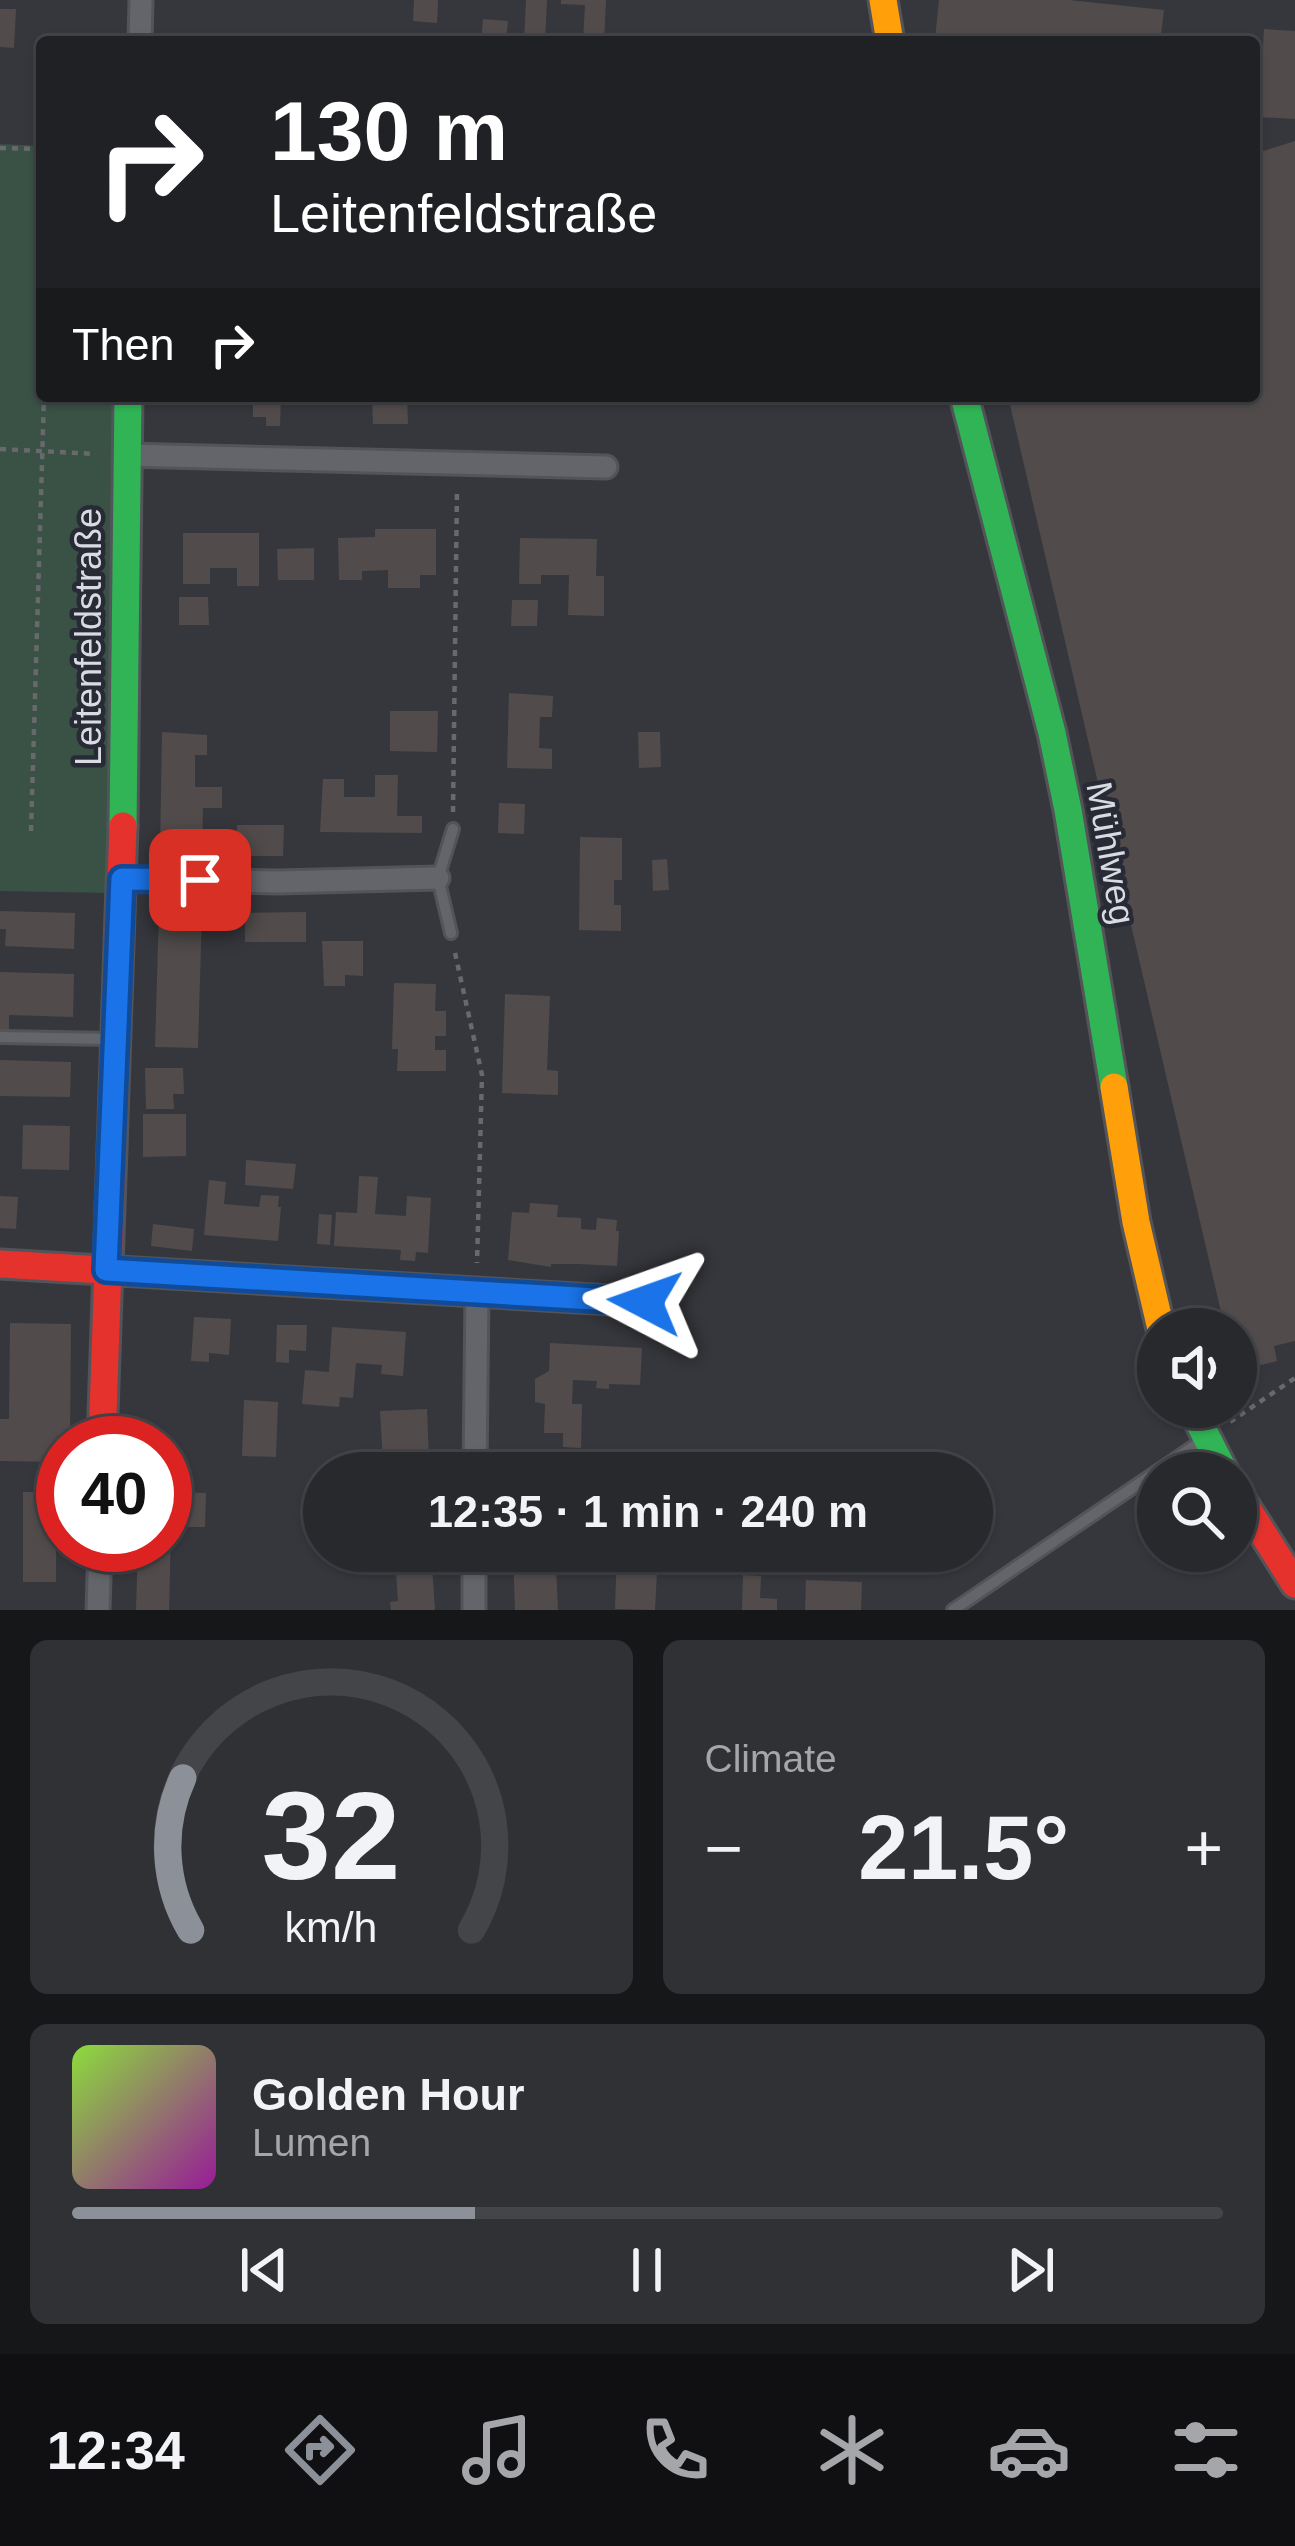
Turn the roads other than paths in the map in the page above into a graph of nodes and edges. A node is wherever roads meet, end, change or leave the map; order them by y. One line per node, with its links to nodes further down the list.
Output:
1 (141, 0): 3 (street)
2 (883, 0): 4 (street)
3 (140, 36)
4 (889, 36)
5 (128, 402): 7 (street, Leitenfeldstraße)
6 (966, 402): 19 (street, Mühlweg)
7 (126, 455): 8 (street); 11 (street, Leitenfeldstraße)
8 (606, 467)
9 (453, 829): 10 (lane)
10 (438, 878): 11 (street); 12 (lane)
11 (122, 879): 14 (street, Leitenfeldstraße)
12 (451, 933)
13 (0, 1037): 14 (lane)
14 (116, 1039): 16 (street, Leitenfeldstraße)
15 (0, 1264): 16 (street)
16 (106, 1270): 17 (street); 20 (street, Leitenfeldstraße)
17 (477, 1292): 18 (street); 23 (street)
18 (645, 1302)
19 (1156, 1308)
20 (103, 1416)
21 (1200, 1428): 22 (street)
22 (1205, 1438): 24 (street); 31 (lane)
23 (475, 1452)
24 (1213, 1452)
25 (1257, 1524): 28 (street)
26 (99, 1572): 29 (street)
27 (474, 1572): 30 (street)
28 (1295, 1584)
29 (98, 1610)
30 (474, 1610)
31 (953, 1610)

